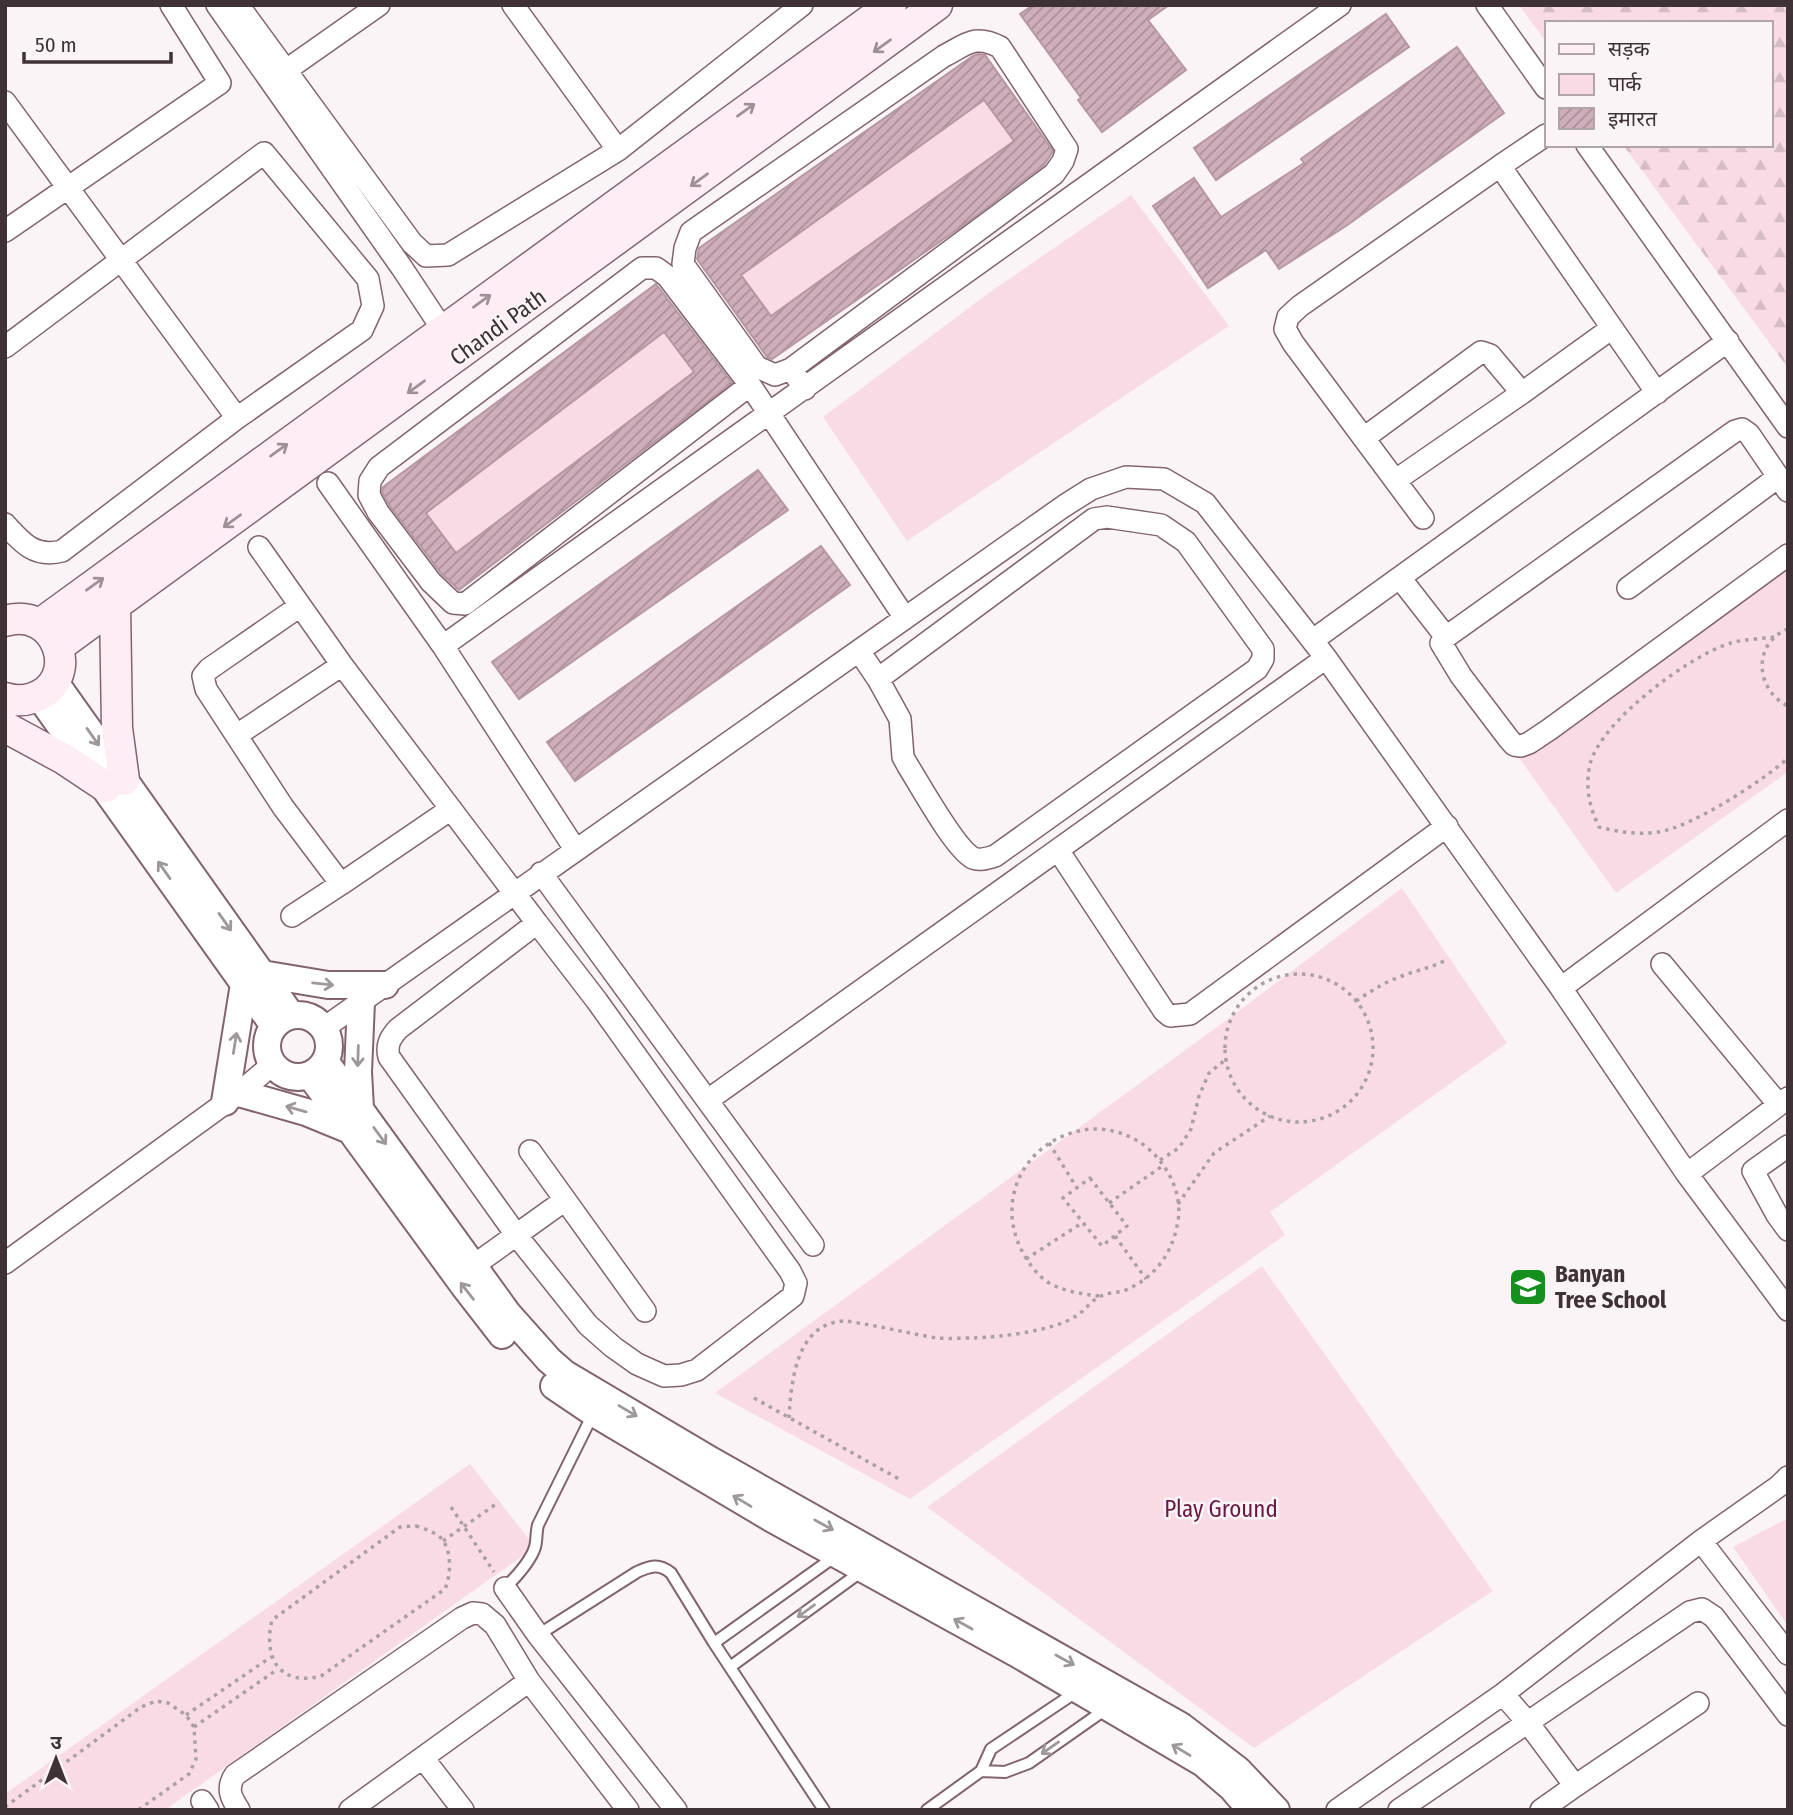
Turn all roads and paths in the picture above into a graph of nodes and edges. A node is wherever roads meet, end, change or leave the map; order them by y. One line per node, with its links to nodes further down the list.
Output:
1 (171, 5): 19 (street)
2 (217, 5): 11 (street)
3 (238, 5): 11 (street)
4 (379, 5): 11 (street)
5 (513, 5): 16 (street)
6 (802, 5): 16 (street)
7 (891, 5): 24 (main road, Chandi Path, one-way to 7)
8 (937, 5): 45 (main road, Chandi Path, one-way to 45)
9 (1340, 5): 20 (street)
10 (1487, 5): 12 (street)
11 (278, 76): 16 (street); 24 (street)
12 (1545, 87)
13 (5, 102): 19 (street)
14 (1545, 136): 18 (street)
15 (1588, 147): 25 (street)
16 (618, 150)
17 (1063, 161): 20 (street); 27 (street); 27 (street)
18 (1500, 166): 23 (street); 35 (street)
19 (68, 188): 21 (street); 22 (street)
20 (1082, 190): 29 (street)
21 (5, 231)
22 (121, 260): 26 (street); 33 (street); 33 (street)
23 (1612, 328): 30 (street); 31 (street)
24 (443, 330): 48 (main road, Chandi Path, one-way to 24)
25 (1728, 341): 31 (street); 34 (street)
26 (5, 346)
27 (792, 369): 29 (street)
28 (750, 385): 28 (street); 32 (street)
29 (805, 389): 32 (street)
30 (1522, 393): 35 (street); 36 (street)
31 (1657, 393): 43 (street)
32 (769, 414): 47 (street); 52 (street)
33 (237, 418): 40 (street)
34 (1788, 427)
35 (1364, 438): 36 (street)
36 (1396, 480): 39 (street)
37 (328, 483): 52 (street)
38 (1783, 485): 44 (street); 50 (street)
39 (1423, 518)
40 (5, 524)
41 (259, 547): 46 (street)
42 (1788, 555): 50 (street)
43 (1399, 578): 50 (street); 53 (street)
44 (1628, 588)
45 (115, 606): 48 (main road, Chandi Path); 65 (main road)
46 (300, 606): 56 (street); 63 (street)
47 (905, 618): 53 (street); 54 (street)
48 (24, 625): 59 (main road)
49 (1788, 629): 51 (path)
50 (1446, 637)
51 (1774, 637): 61 (path); 64 (path)
52 (443, 646): 69 (street)
53 (1320, 649): 58 (street); 68 (street)
54 (859, 651): 57 (street); 69 (street)
55 (1263, 659): 57 (street); 57 (street); 58 (street)
56 (342, 665): 63 (street); 66 (street)
57 (878, 679)
58 (1285, 687): 70 (street)
59 (47, 688): 60 (main road); 65 (street)
60 (5, 698)
61 (1788, 706)
62 (5, 727): 65 (main road)
63 (237, 735): 72 (street)
64 (1788, 758)
65 (122, 793): 78 (street)
66 (451, 810): 72 (street); 73 (street)
67 (1788, 820): 80 (street)
68 (1447, 827): 70 (street); 80 (street)
69 (575, 849): 71 (street)
70 (1058, 850): 89 (street)
71 (541, 873): 73 (street); 89 (street)
72 (341, 884): 74 (street)
73 (514, 894): 75 (street); 79 (street)
74 (292, 916)
75 (537, 923): 105 (street); 105 (street)
76 (1446, 960): 81 (path)
77 (1662, 964): 90 (street)
78 (253, 979): 79 (street, one-way to 79); 83 (street); 88 (street, one-way to 78)
79 (385, 985): 82 (street)
80 (1561, 988): 98 (street)
81 (1356, 1001): 85 (path); 91 (path)
82 (361, 1002): 84 (street); 92 (street, one-way to 92)
83 (282, 1021): 84 (street); 86 (street)
84 (324, 1028): 87 (street)
85 (1226, 1060): 91 (path); 96 (path)
86 (273, 1065): 87 (street); 88 (street)
87 (318, 1068): 92 (street)
88 (232, 1097): 92 (street, one-way to 88); 109 (street)
89 (708, 1100): 107 (street)
90 (1784, 1101): 98 (street)
91 (1270, 1116): 102 (path)
92 (355, 1120): 110 (street, one-way to 110); 116 (street, one-way to 92)
93 (1049, 1143): 96 (path); 99 (path); 108 (path)
94 (1788, 1146): 103 (street)
95 (530, 1151): 100 (street)
96 (1160, 1160): 97 (path)
97 (1164, 1165): 101 (path); 102 (path)
98 (1687, 1174): 113 (street)
99 (1077, 1188): 101 (path); 104 (path)
100 (565, 1200): 105 (street); 114 (street)
101 (1109, 1203): 106 (path)
102 (1178, 1204): 111 (path)
103 (1784, 1218)
104 (1082, 1223): 106 (path); 108 (path)
105 (517, 1236): 110 (street)
106 (1115, 1236): 111 (path)
107 (813, 1245)
108 (1026, 1259): 112 (path)
109 (5, 1263)
110 (474, 1266): 116 (street)
111 (1146, 1279): 112 (path)
112 (1100, 1296): 117 (path)
113 (1788, 1310)
114 (645, 1311)
115 (754, 1398): 117 (path)
116 (597, 1404): 125 (street); 127 (lane)
117 (789, 1418): 119 (path)
118 (1788, 1477): 124 (street)
119 (899, 1479)
120 (499, 1502): 122 (path)
121 (451, 1507): 122 (path)
122 (464, 1527): 123 (path); 127 (path)
123 (443, 1541): 131 (path); 133 (path)
124 (1701, 1541): 130 (street); 136 (street)
125 (846, 1548): 126 (street); 129 (lane)
126 (873, 1563): 132 (lane, one-way to 132); 135 (street)
127 (505, 1588): 128 (street)
128 (538, 1634): 129 (lane); 152 (street)
129 (714, 1643): 132 (lane)
130 (1788, 1654)
131 (272, 1656): 133 (path); 139 (path)
132 (730, 1667): 153 (lane)
133 (278, 1669): 142 (path)
134 (529, 1681): 143 (street); 148 (street); 151 (street)
135 (1087, 1684): 137 (street); 144 (lane)
136 (1503, 1694): 141 (street); 157 (street)
137 (1116, 1700): 144 (lane, one-way to 144); 155 (street, one-way to 137); 156 (street)
138 (1698, 1703): 145 (street)
139 (186, 1714): 142 (path); 146 (path)
140 (1788, 1715): 141 (street)
141 (1529, 1724): 145 (street); 158 (street)
142 (194, 1727): 147 (path)
143 (423, 1758): 149 (street); 150 (street)
144 (981, 1771): 154 (lane)
145 (1575, 1786): 159 (street)
146 (5, 1807)
147 (138, 1810)
148 (239, 1810)
149 (350, 1810)
150 (463, 1810)
151 (628, 1810)
152 (676, 1810)
153 (824, 1810)
154 (927, 1810)
155 (1251, 1810)
156 (1276, 1810)
157 (1337, 1810)
158 (1399, 1810)
159 (1541, 1810)

